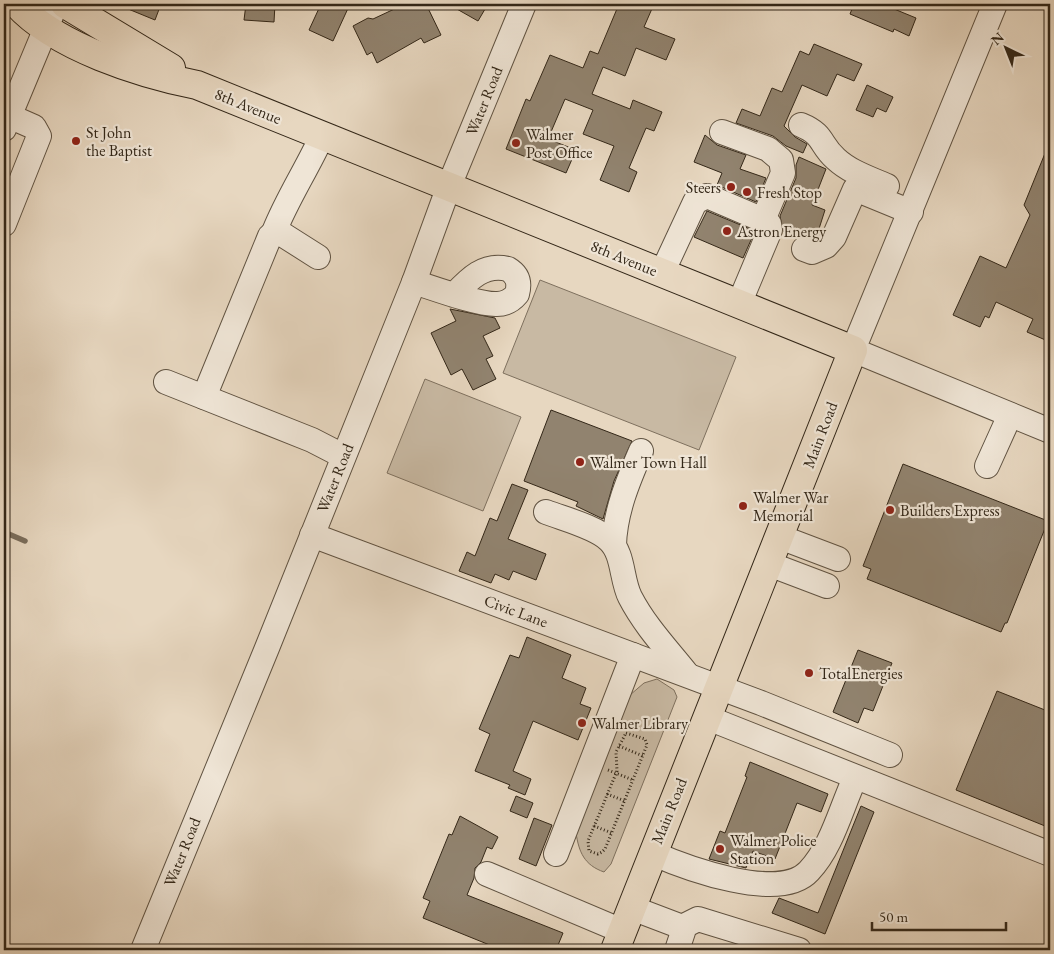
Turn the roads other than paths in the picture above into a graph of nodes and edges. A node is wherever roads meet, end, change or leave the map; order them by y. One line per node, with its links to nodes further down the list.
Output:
1 (17, 4): 5 (main road, 8th Avenue)
2 (65, 4): 6 (main road, 8th Avenue)
3 (524, 4): 11 (street, Water Road)
4 (995, 4): 12 (street, Main Road)
5 (51, 16): 6 (main road, 8th Avenue); 7 (street)
6 (197, 86): 10 (main road, 8th Avenue)
7 (6, 122): 14 (street)
8 (801, 124): 12 (street)
9 (722, 132): 13 (street)
10 (322, 136): 11 (main road, 8th Avenue); 15 (street)
11 (449, 186): 18 (main road, 8th Avenue); 19 (street, Water Road)
12 (914, 205): 16 (street); 22 (street, Main Road)
13 (763, 220): 18 (street); 21 (street)
14 (4, 224)
15 (274, 232): 17 (street); 24 (street)
16 (804, 249)
17 (318, 258)
18 (662, 273): 21 (main road, 8th Avenue)
19 (414, 282): 20 (street); 28 (street, Water Road)
20 (454, 295)
21 (739, 304): 22 (main road, 8th Avenue)
22 (853, 350): 25 (street, 8th Avenue); 32 (main road, Main Road)
23 (166, 382): 24 (street)
24 (204, 397): 28 (street)
25 (1010, 415): 26 (street, 8th Avenue); 29 (street)
26 (1050, 431)
27 (641, 451): 33 (street)
28 (343, 456): 31 (street, Water Road)
29 (988, 466)
30 (546, 512): 33 (street)
31 (312, 536): 37 (street, Civic Lane); 49 (street, Water Road)
32 (780, 537): 34 (street); 35 (main road, Main Road)
33 (614, 545): 38 (street)
34 (838, 560)
35 (769, 564): 36 (street); 39 (main road, Main Road)
36 (827, 586)
37 (633, 655): 38 (street, Civic Lane); 44 (street)
38 (690, 677): 39 (street, Civic Lane)
39 (720, 689): 40 (main road, Main Road); 41 (street, Civic Lane)
40 (708, 718): 42 (street); 43 (main road, Main Road)
41 (890, 755)
42 (855, 778): 43 (street); 45 (street)
43 (652, 853): 48 (main road, Main Road)
44 (556, 854)
45 (1050, 854)
46 (487, 874): 48 (street)
47 (682, 927): 48 (street); 50 (street); 51 (street)
48 (623, 930)
49 (143, 950)
50 (677, 950)
51 (799, 950)

